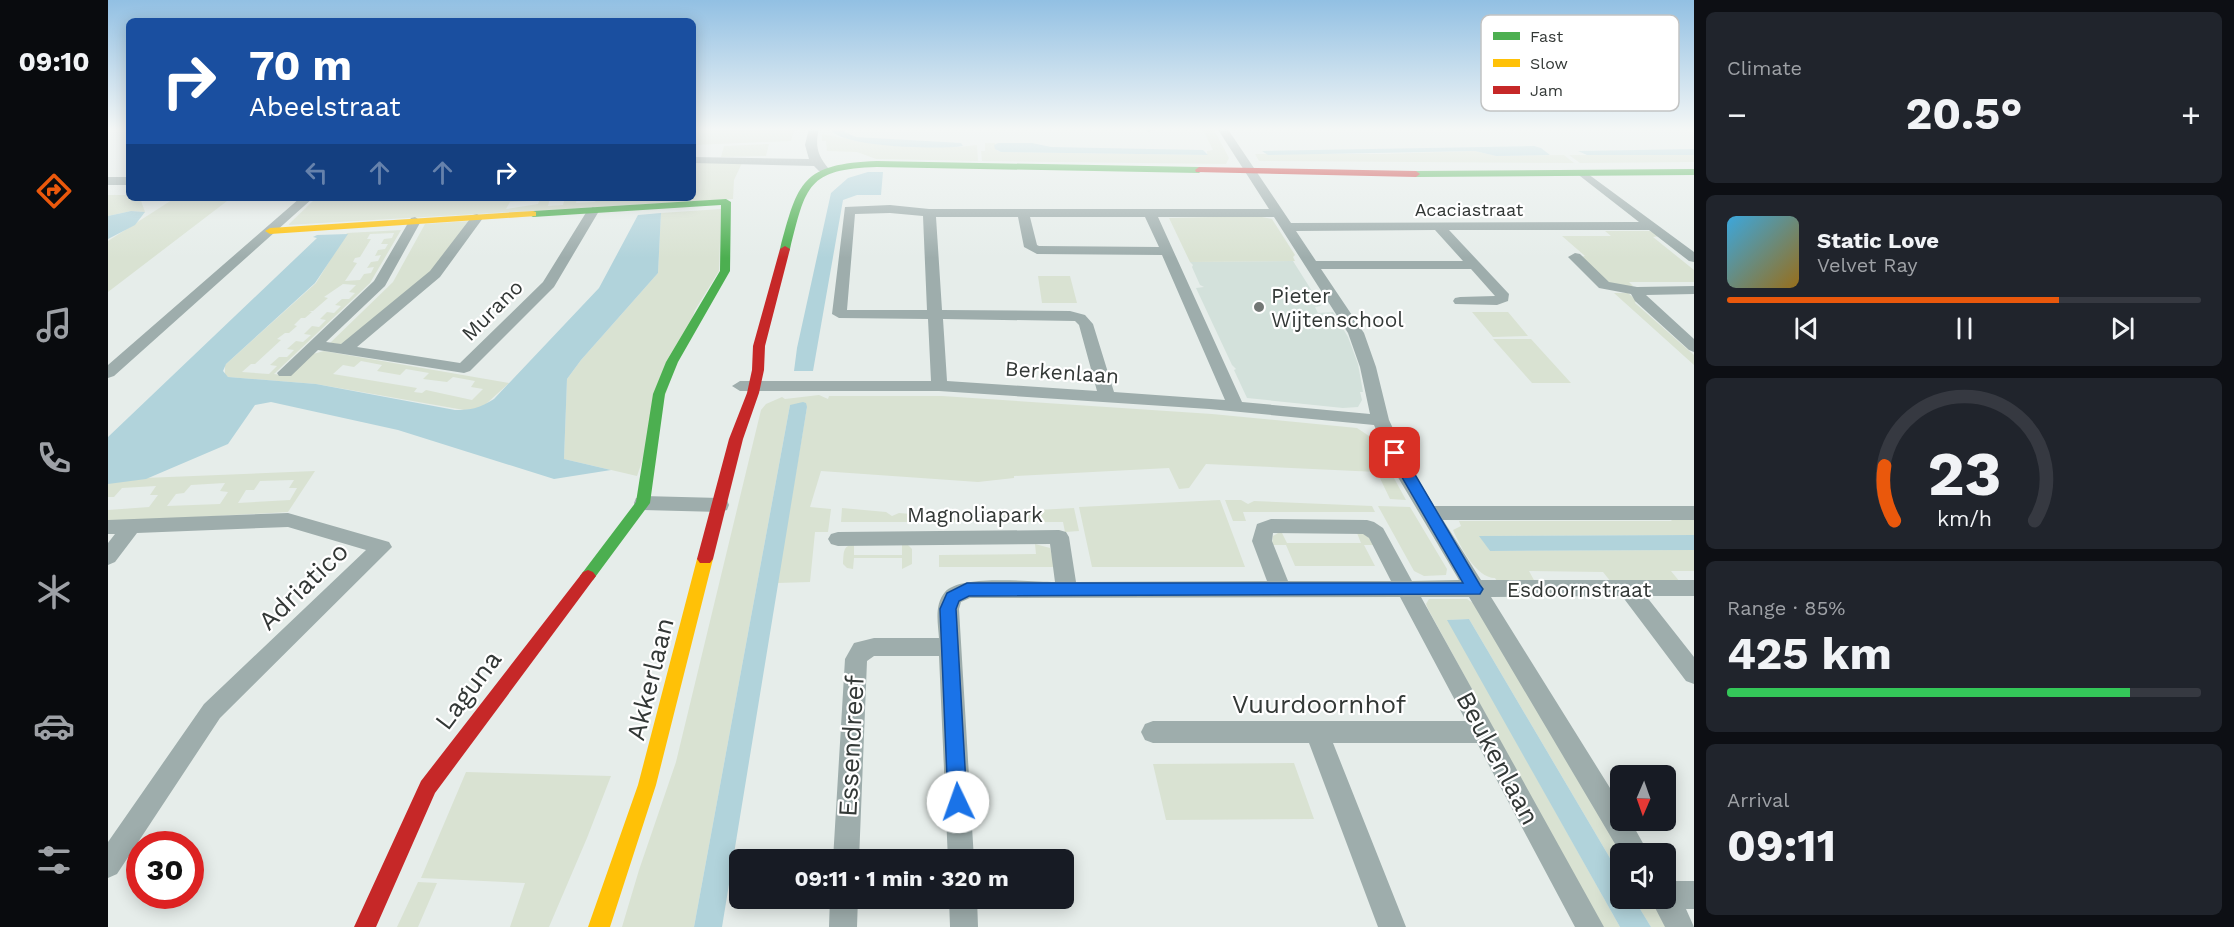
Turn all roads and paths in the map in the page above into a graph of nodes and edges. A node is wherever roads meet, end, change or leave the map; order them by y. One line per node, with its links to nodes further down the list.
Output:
1 (816, 171): 34 (street, Akkerlaan)
2 (1249, 171): 13 (street)
3 (1278, 171): 5 (street)
4 (1694, 172): 5 (street)
5 (1584, 174): 16 (street)
6 (108, 181): 7 (street)
7 (126, 181)
8 (304, 201): 19 (street)
9 (593, 211): 14 (street); 31 (street, Murano); 39 (street, Laguna)
10 (929, 213): 11 (street); 28 (street); 28 (street)
11 (1023, 213): 12 (street); 20 (street)
12 (1150, 213): 13 (street); 20 (street)
13 (1275, 213): 17 (street)
14 (477, 218): 15 (street); 31 (street)
15 (415, 221): 19 (street); 29 (street)
16 (1653, 226): 18 (street, Acaciastraat); 22 (street)
17 (1285, 227): 18 (street, Acaciastraat); 23 (street)
18 (1439, 227): 24 (street)
19 (270, 231): 33 (street)
20 (1167, 251): 37 (street)
21 (1575, 257): 26 (street)
22 (1694, 258)
23 (1311, 265): 24 (street); 38 (street)
24 (1475, 265): 27 (street)
25 (1694, 290): 26 (street)
26 (1637, 291): 30 (street)
27 (1460, 301)
28 (935, 315): 35 (street); 36 (street)
29 (314, 345): 31 (street, Murano); 32 (street)
30 (1694, 346)
31 (346, 348)
32 (285, 372)
33 (108, 373)
34 (747, 386): 35 (street, Berkenlaan); 40 (street, Akkerlaan)
35 (939, 386): 36 (street, Berkenlaan)
36 (1107, 397): 37 (street, Berkenlaan)
37 (1236, 406): 38 (street, Berkenlaan)
38 (1380, 420): 41 (street)
39 (643, 503): 40 (street); 67 (street, Laguna)
40 (720, 505): 68 (street, Akkerlaan)
41 (1429, 513): 42 (street); 50 (street)
42 (1694, 513)
43 (132, 526): 44 (street, Adriatico); 46 (street); 61 (street, Adriatico)
44 (108, 527)
45 (838, 539): 51 (street, Magnoliapark)
46 (108, 556)
47 (1627, 588): 48 (street, Esdoornstraat); 50 (street, Esdoornstraat); 54 (street)
48 (1694, 588)
49 (1408, 589): 50 (street, Esdoornstraat); 52 (street, Esdoornstraat); 52 (street); 56 (street, Beukenlaan)
50 (1475, 589): 58 (street)
51 (1067, 590): 52 (street, Esdoornstraat); 53 (street, Esdoornstraat)
52 (1281, 590)
53 (950, 647): 59 (street, Essendreef); 60 (street, Esdoornstraat)
54 (1694, 674)
55 (1153, 732): 57 (street, Vuurdoornhof)
56 (1484, 732): 57 (street, Vuurdoornhof); 72 (street, Beukenlaan)
57 (1318, 734): 71 (street)
58 (1629, 843)
59 (847, 849)
60 (960, 849)
61 (108, 865)
62 (1694, 895): 63 (street)
63 (1676, 896)
64 (844, 909): 69 (street)
65 (963, 909): 70 (street)
66 (1671, 909): 73 (street)
67 (365, 927)
68 (599, 927)
69 (843, 927)
70 (964, 927)
71 (1392, 927)
72 (1590, 927)
73 (1681, 927)

